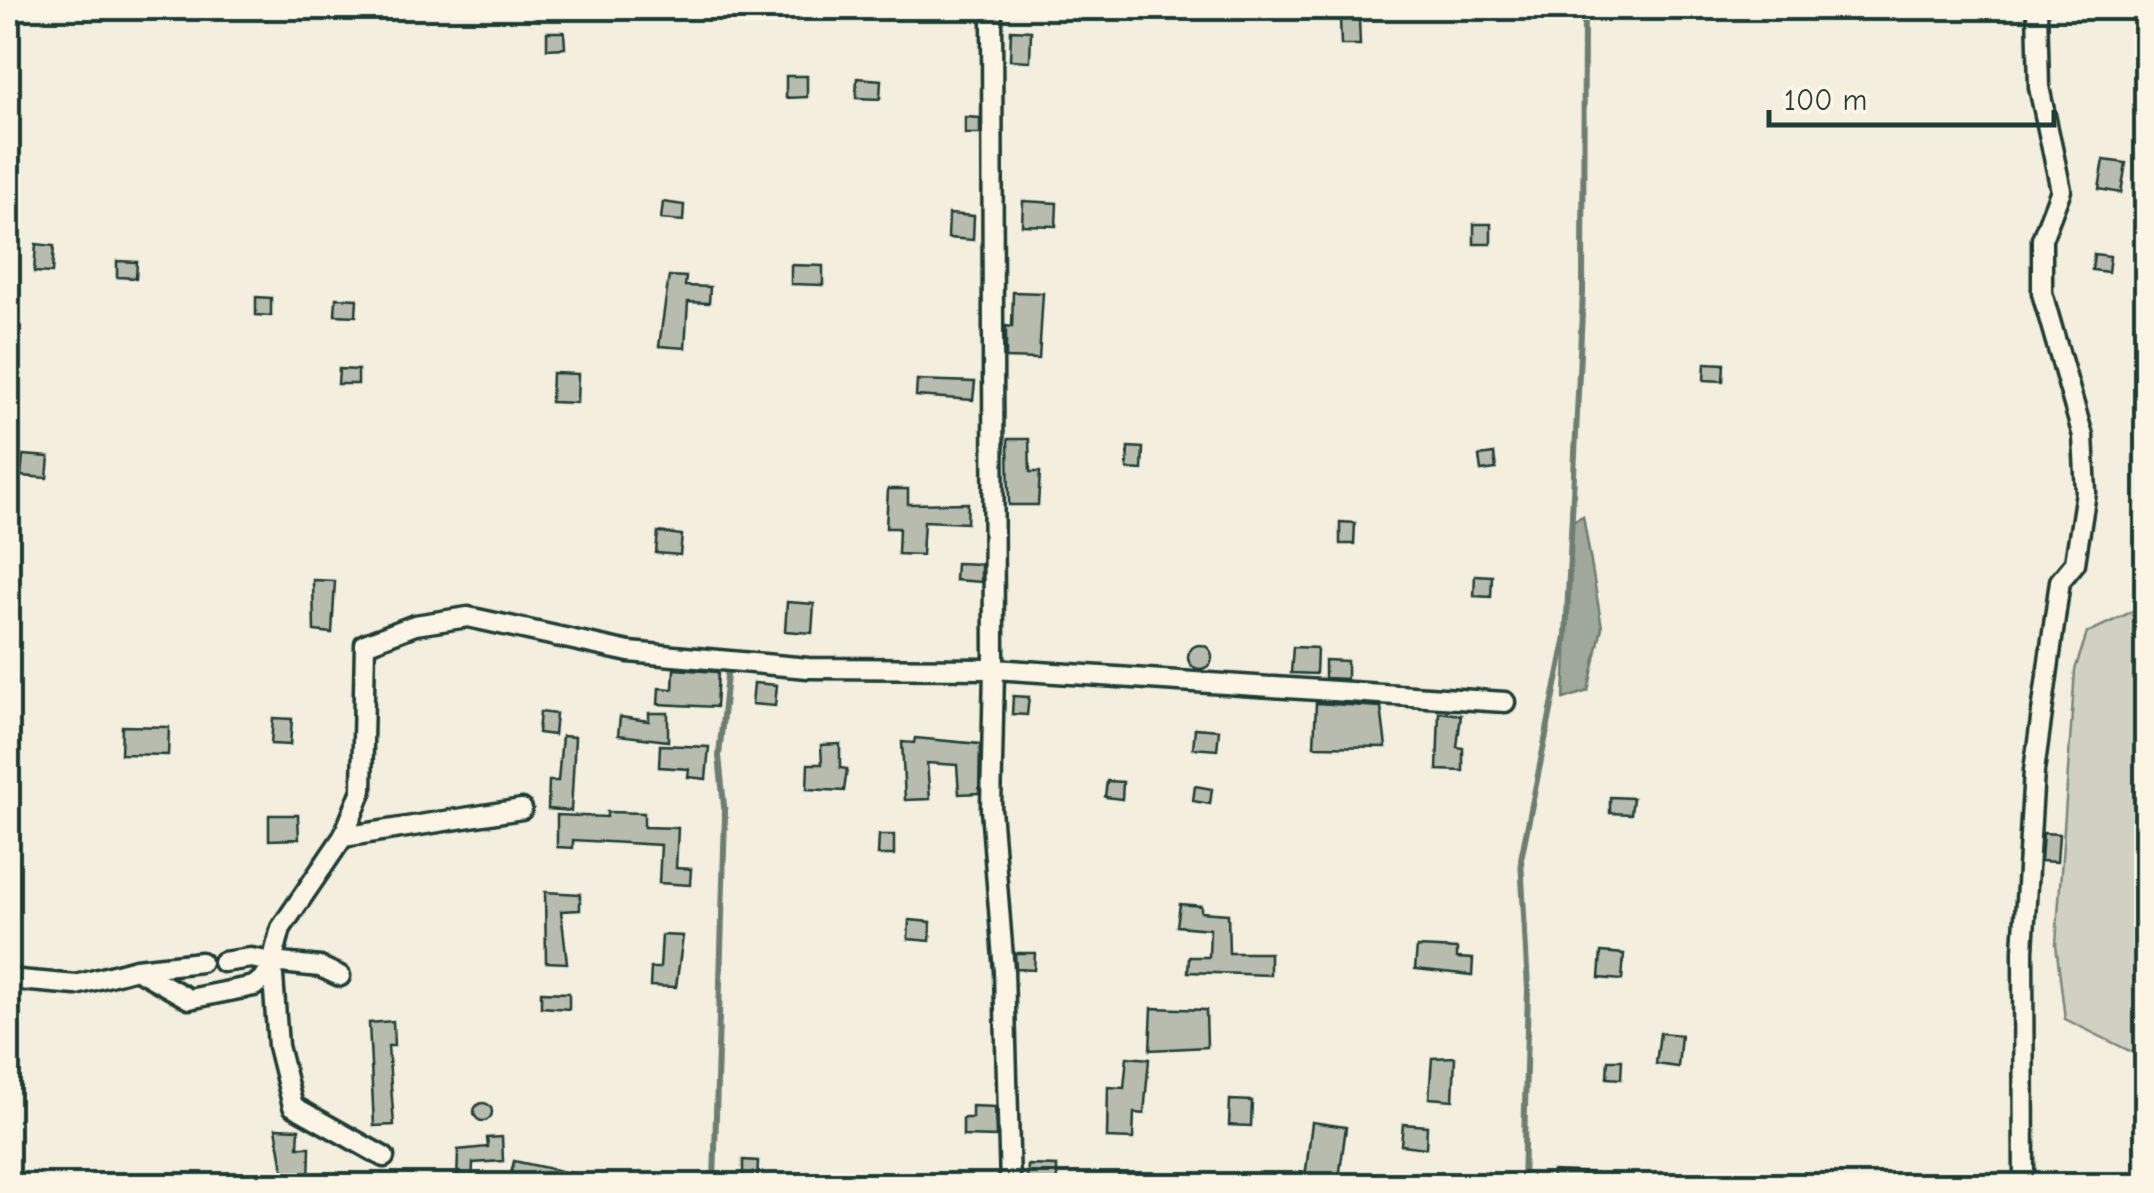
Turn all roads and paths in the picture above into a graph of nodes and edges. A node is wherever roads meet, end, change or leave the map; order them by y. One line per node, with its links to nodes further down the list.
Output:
1 (992, 8): 3 (street)
2 (2037, 8): 15 (street)
3 (994, 669): 4 (street); 6 (street); 14 (street)
4 (1506, 702)
5 (522, 809): 6 (street)
6 (344, 837): 9 (street)
7 (201, 962): 10 (street)
8 (223, 962): 9 (street)
9 (271, 967): 10 (street); 11 (street); 13 (street)
10 (136, 969): 12 (street)
11 (340, 976)
12 (8, 979)
13 (384, 1158)
14 (1010, 1186)
15 (2024, 1186)

